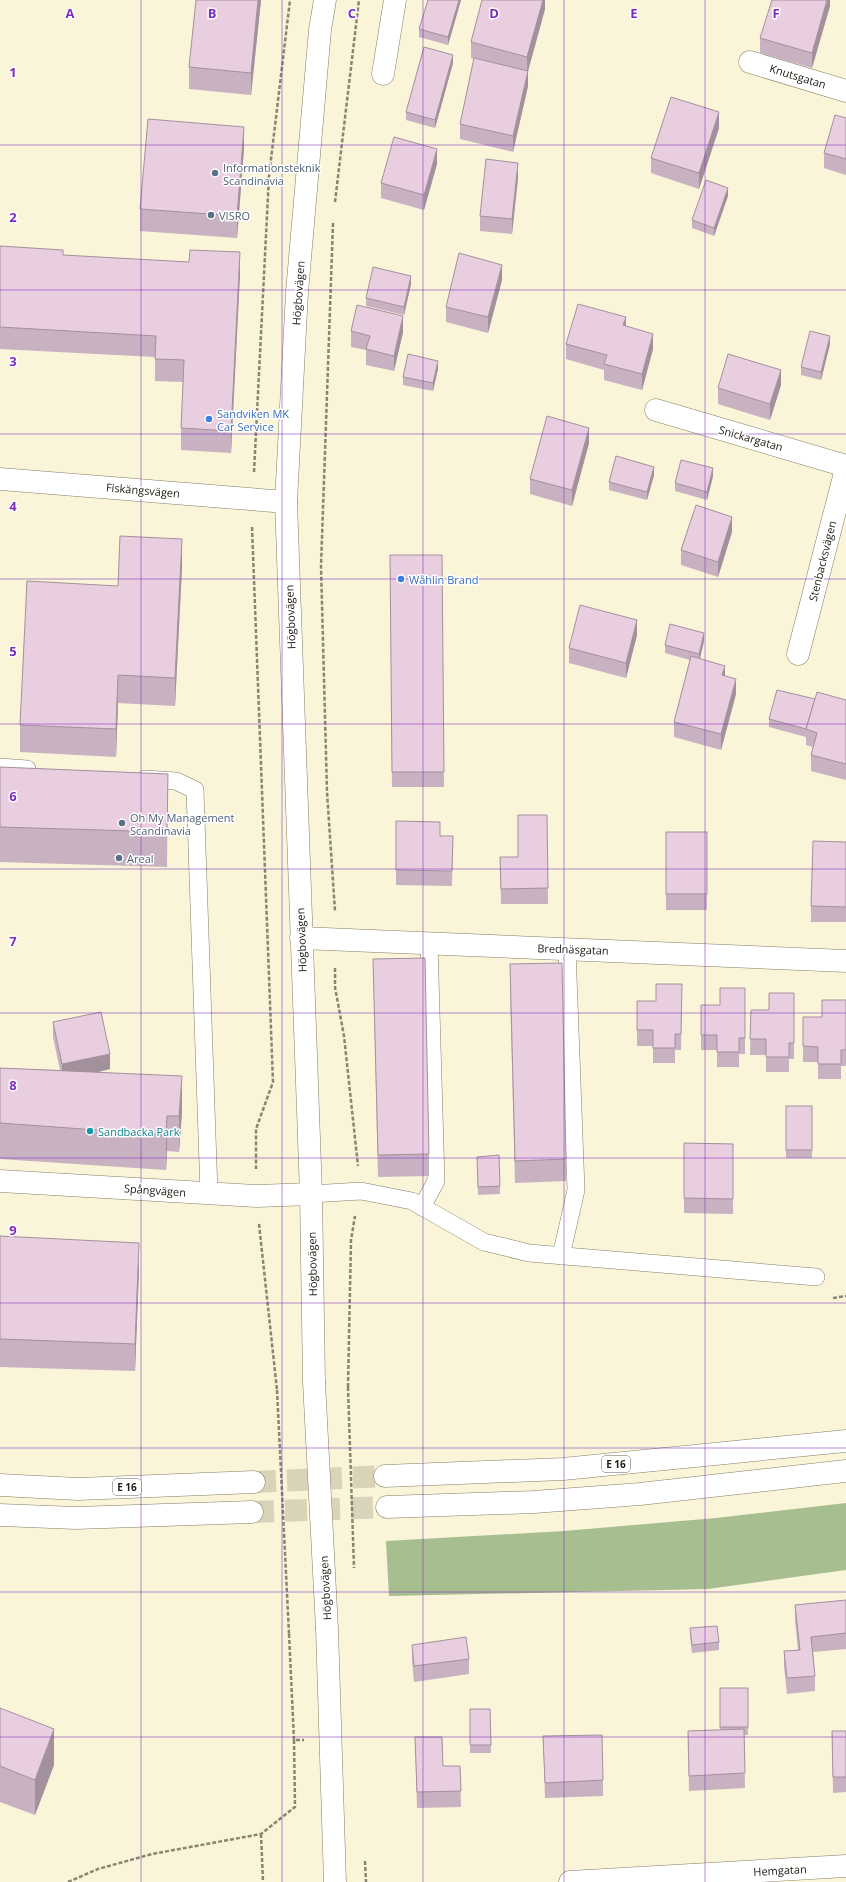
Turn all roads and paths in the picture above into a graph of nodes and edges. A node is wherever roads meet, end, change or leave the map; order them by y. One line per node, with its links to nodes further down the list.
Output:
1 (325, 0): 13 (main road, Högbovägen)
2 (359, 0): 7 (path)
3 (395, 0): 5 (main road)
4 (750, 62): 6 (main road, Knutsgatan)
5 (383, 74)
6 (846, 91)
7 (334, 208)
8 (334, 216): 19 (path)
9 (656, 410): 10 (main road, Snickargatan)
10 (846, 466)
11 (846, 469): 14 (main road, Stenbacksvägen)
12 (0, 479): 13 (main road, Fiskängsvägen)
13 (286, 502): 18 (main road, Högbovägen)
14 (798, 654)
15 (0, 767): 16 (lane)
16 (46, 771)
17 (130, 778): 25 (lane)
18 (301, 938): 19 (main road, Brednäsgatan); 26 (main road, Högbovägen)
19 (335, 939): 20 (main road, Brednäsgatan); 24 (path)
20 (429, 943): 21 (main road, Brednäsgatan); 27 (lane)
21 (568, 949): 22 (main road, Brednäsgatan); 28 (lane)
22 (846, 961)
23 (0, 1181): 25 (main road, Spångvägen)
24 (361, 1191): 26 (lane); 27 (lane); 39 (path, bridge)
25 (208, 1193): 26 (main road, Spångvägen)
26 (311, 1194): 40 (main road, Högbovägen, bridge)
27 (422, 1207): 28 (lane)
28 (561, 1256): 29 (lane)
29 (816, 1277)
30 (277, 1390): 41 (path, bridge)
31 (846, 1441): 33 (main road, E 16)
32 (846, 1471): 36 (main road)
33 (385, 1476)
34 (254, 1482): 35 (main road, E 16)
35 (0, 1485)
36 (388, 1507)
37 (252, 1512): 38 (main road)
38 (0, 1514)
39 (354, 1569)
40 (329, 1739): 41 (path); 46 (main road, Högbovägen)
41 (294, 1740): 42 (path)
42 (261, 1834): 44 (path); 45 (path)
43 (846, 1866): 47 (main road, Hemgatan)
44 (68, 1882)
45 (263, 1882)
46 (335, 1882)
47 (570, 1882)

